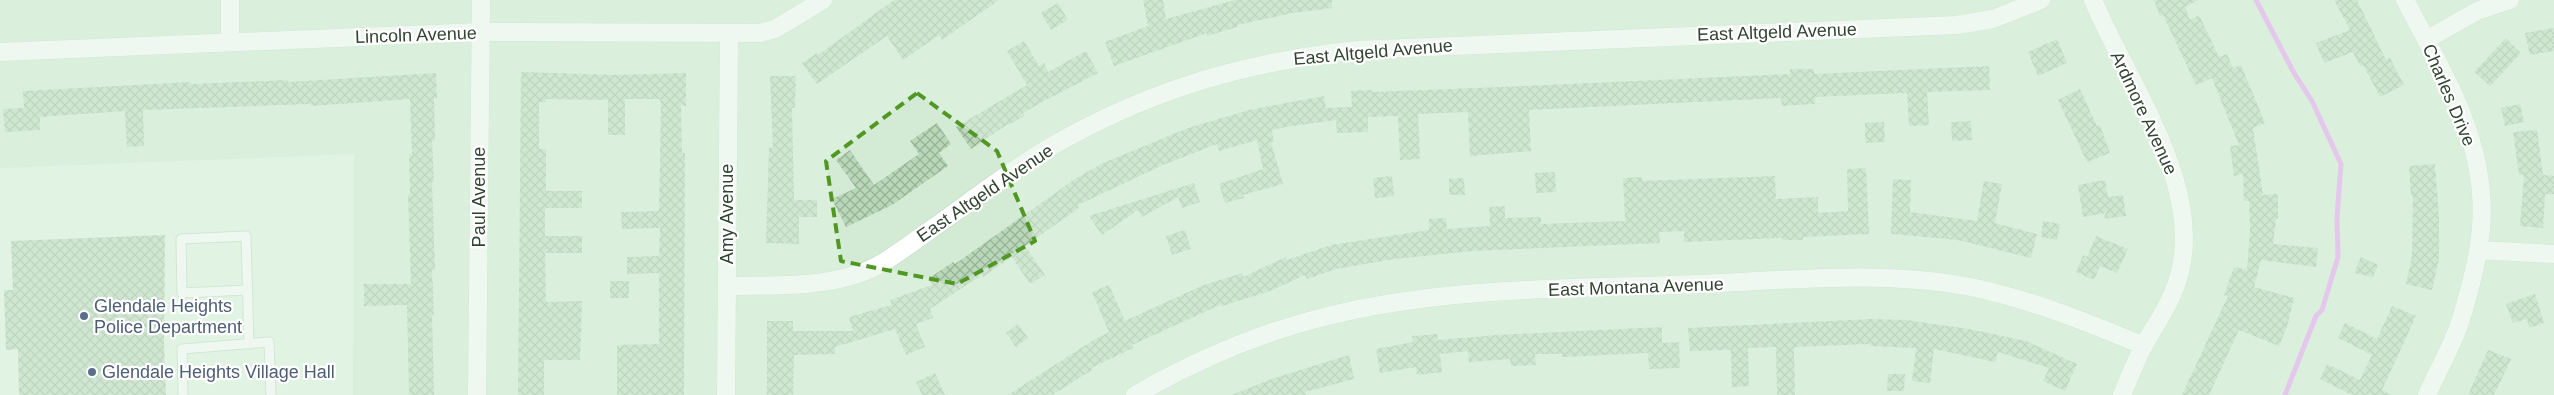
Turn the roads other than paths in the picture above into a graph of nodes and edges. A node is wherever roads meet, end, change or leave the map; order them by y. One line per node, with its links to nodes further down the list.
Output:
1 (230, 0): 11 (street)
2 (481, 0): 8 (street, Paul Avenue)
3 (823, 0): 9 (street, Lincoln Avenue)
4 (2041, 0): 15 (street, East Altgeld Avenue)
5 (2093, 0): 18 (street, Ardmore Avenue)
6 (2405, 0): 10 (street, Charles Drive)
7 (2510, 0): 10 (street)
8 (480, 32): 9 (street, Lincoln Avenue); 11 (street, Lincoln Avenue); 21 (street, Paul Avenue)
9 (729, 33): 15 (street, Amy Avenue)
10 (2426, 40): 13 (street, Charles Drive)
11 (230, 42): 12 (street, Lincoln Avenue)
12 (0, 52)
13 (2478, 250): 14 (street); 25 (street, Charles Drive)
14 (2554, 254)
15 (727, 286): 22 (street, Amy Avenue)
16 (247, 290): 16 (lane); 17 (lane)
17 (248, 344): 19 (lane); 20 (lane)
18 (2144, 346): 23 (street, East Montana Avenue); 24 (street, Ardmore Avenue)
19 (183, 395)
20 (271, 395)
21 (477, 395)
22 (726, 395)
23 (1135, 395)
24 (2122, 395)
25 (2427, 395)

